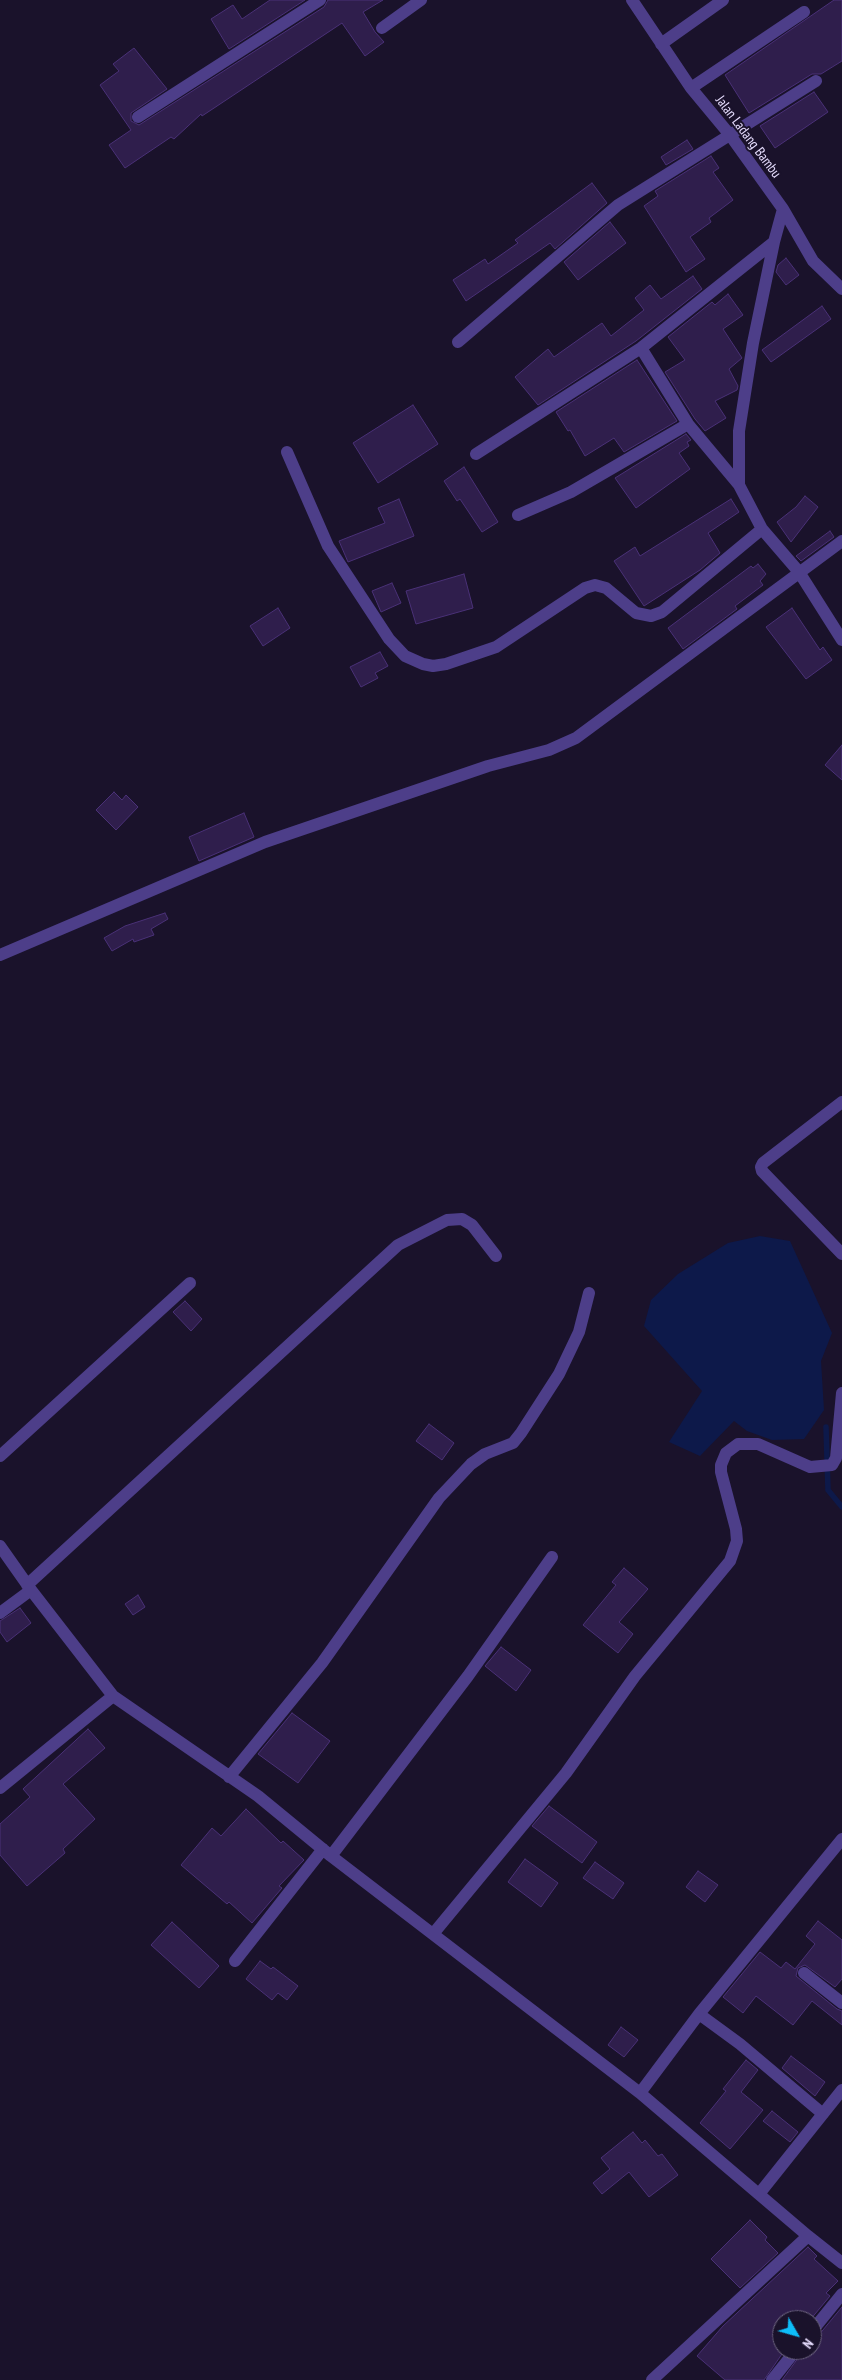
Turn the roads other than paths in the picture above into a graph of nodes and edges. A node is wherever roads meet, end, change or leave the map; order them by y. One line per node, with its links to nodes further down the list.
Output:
1 (320, 0): 10 (street)
2 (421, 0): 6 (street)
3 (632, 0): 7 (street, Jalan Ladang Bambu)
4 (723, 0): 7 (street)
5 (804, 12): 9 (street)
6 (382, 28)
7 (661, 44): 9 (street, Jalan Ladang Bambu)
8 (816, 81): 11 (street)
9 (691, 88): 11 (street, Jalan Ladang Bambu)
10 (138, 117)
11 (730, 135): 12 (street, Jalan Ladang Bambu); 15 (street)
12 (783, 209): 13 (street); 14 (street, Jalan Ladang Bambu)
13 (774, 242): 16 (street); 20 (street)
14 (842, 289)
15 (458, 342)
16 (641, 348): 17 (street); 19 (street)
17 (688, 424): 20 (street); 21 (street)
18 (287, 452): 22 (street)
19 (476, 454)
20 (739, 484): 22 (street)
21 (518, 515)
22 (762, 529): 24 (street)
23 (842, 541): 24 (street)
24 (799, 572): 25 (street); 26 (street)
25 (842, 640)
26 (0, 955)
27 (842, 1102): 28 (street)
28 (842, 1254)
29 (496, 1256): 37 (street)
30 (190, 1283): 33 (street)
31 (589, 1293): 40 (street)
32 (842, 1393): 34 (street)
33 (0, 1456)
34 (831, 1464): 44 (street)
35 (0, 1546): 37 (street)
36 (552, 1557): 43 (street)
37 (29, 1588): 38 (street); 39 (street)
38 (0, 1613)
39 (112, 1696): 40 (street); 41 (street)
40 (229, 1777): 43 (street)
41 (0, 1788)
42 (842, 1839): 48 (street)
43 (327, 1853): 44 (street); 45 (street)
44 (433, 1934): 50 (street)
45 (236, 1961)
46 (804, 1973): 47 (street)
47 (842, 2003)
48 (699, 2014): 50 (street); 51 (street)
49 (842, 2090): 51 (street)
50 (640, 2093): 52 (street)
51 (823, 2114): 52 (street)
52 (759, 2194): 53 (street)
53 (808, 2236): 54 (street); 58 (street)
54 (842, 2262)
55 (842, 2294): 56 (street)
56 (822, 2319)
57 (788, 2360): 59 (street)
58 (652, 2380)
59 (772, 2380)

